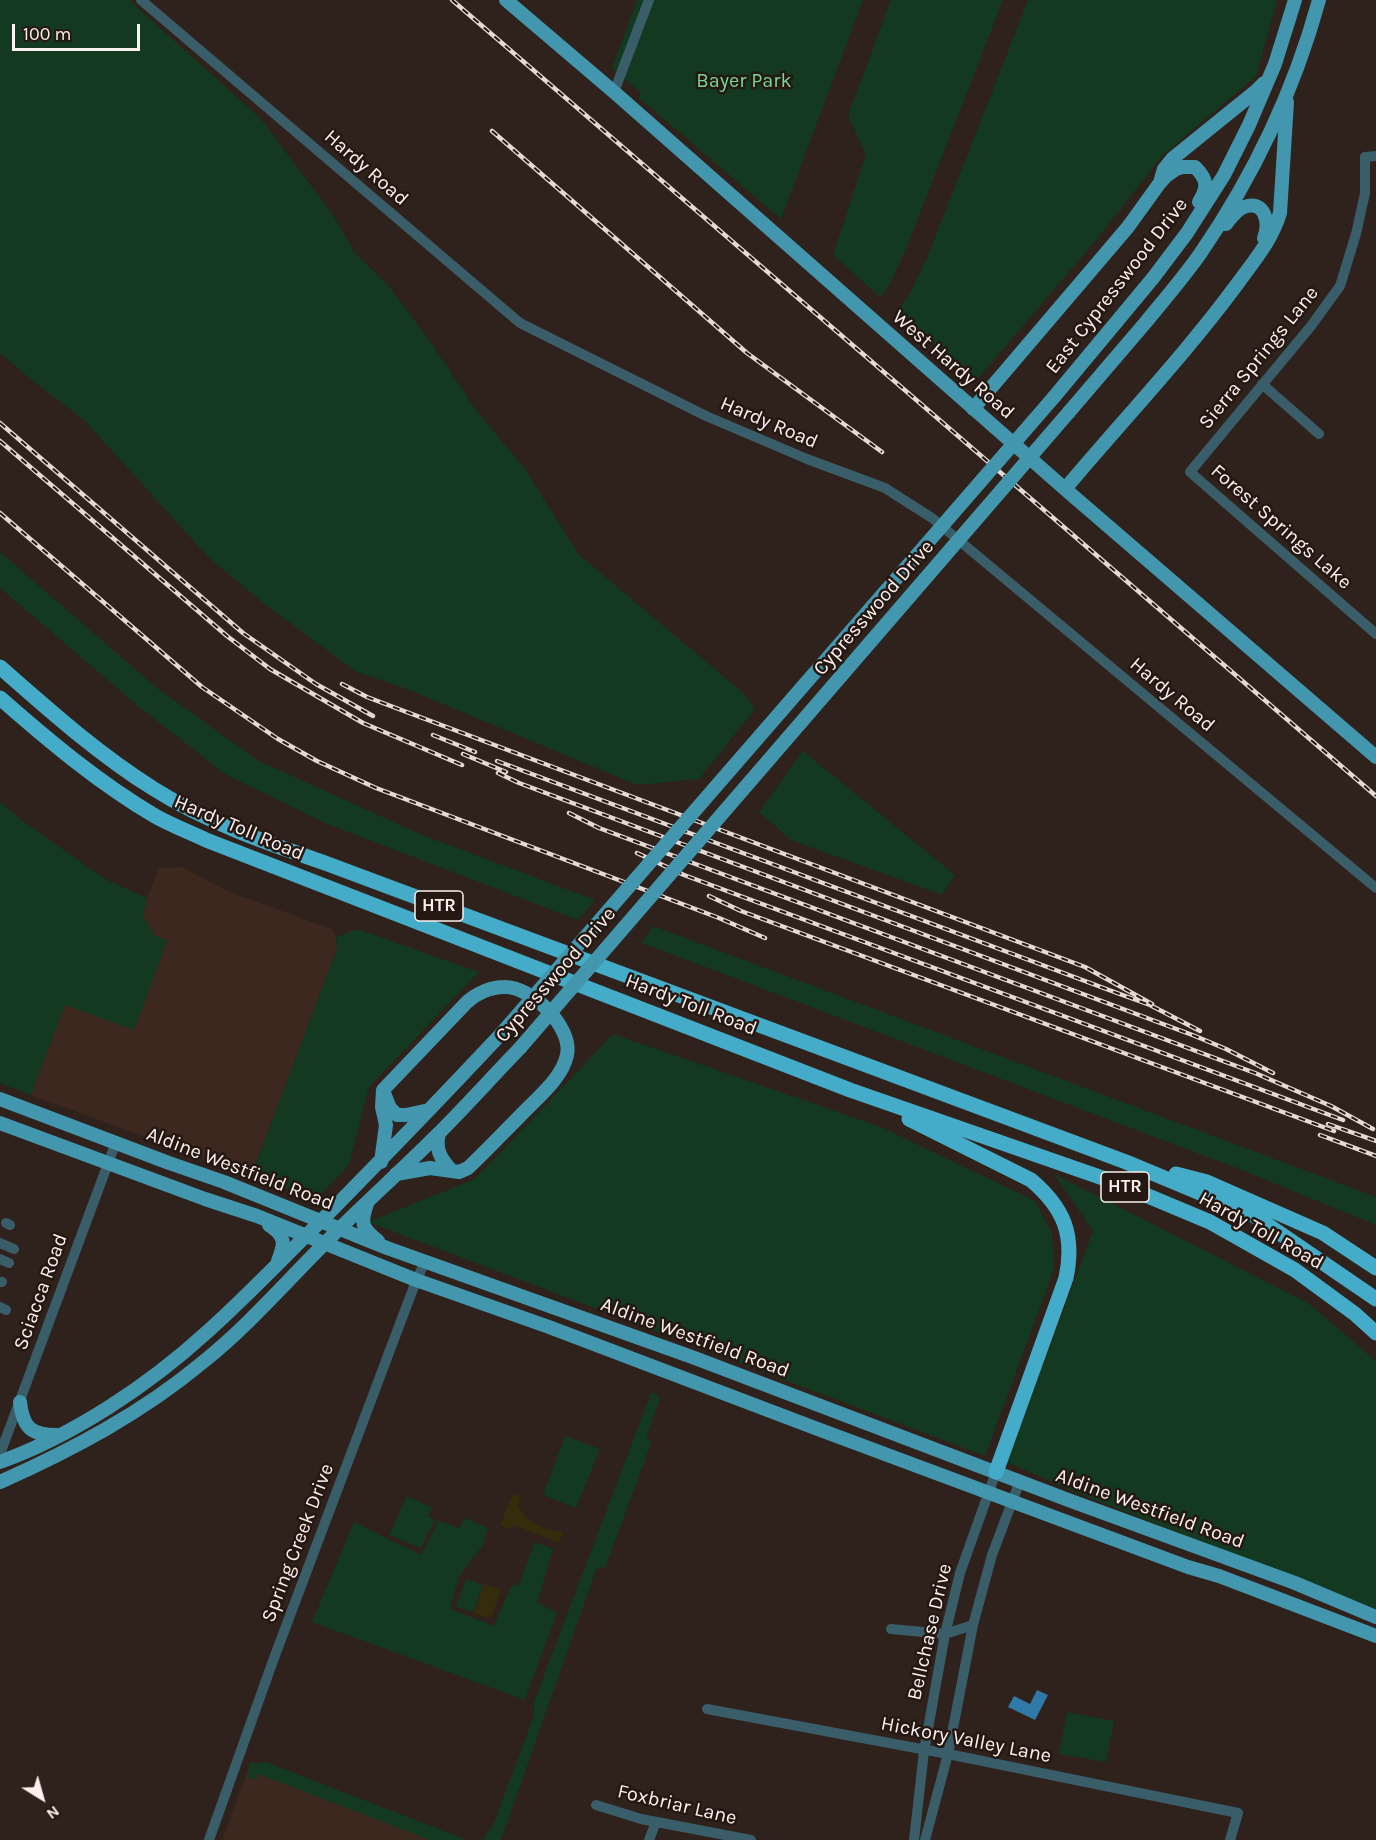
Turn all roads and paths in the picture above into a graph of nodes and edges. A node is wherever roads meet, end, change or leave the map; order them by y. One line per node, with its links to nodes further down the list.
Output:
1 (141, 0): 27 (street, Hardy Road)
2 (506, 0): 10 (main road, West Hardy Road)
3 (649, 0): 10 (street)
4 (1295, 0): 6 (main road, East Cypresswood Drive)
5 (1319, 0): 7 (main road, East Cypresswood Drive)
6 (1278, 54): 7 (main road); 8 (main road, East Cypresswood Drive)
7 (1298, 62): 9 (main road, East Cypresswood Drive)
8 (1270, 77): 12 (main road); 15 (main road, East Cypresswood Drive)
9 (1288, 89): 13 (main road, East Cypresswood Drive); 14 (main road)
10 (614, 92): 18 (main road, West Hardy Road)
11 (1370, 156): 16 (street, Sierra Springs Lane)
12 (1159, 184): 15 (main road); 18 (main road)
13 (1199, 255): 14 (main road); 19 (main road, East Cypresswood Drive)
14 (1252, 263): 22 (main road)
15 (1153, 278): 17 (main road, East Cypresswood Drive)
16 (1262, 384): 20 (street); 21 (street, Sierra Springs Lane)
17 (1054, 398): 31 (main road, Cypresswood Drive, bridge)
18 (974, 409): 22 (main road, West Hardy Road)
19 (1070, 412): 33 (main road, Cypresswood Drive, bridge)
20 (1319, 434)
21 (1190, 471): 23 (street, Forest Springs Lake)
22 (1065, 489): 26 (main road, West Hardy Road)
23 (1376, 634)
24 (0, 667): 36 (highway, Hardy Toll Road / HTR)
25 (0, 698): 29 (highway, Hardy Toll Road / HTR)
26 (1376, 756)
27 (1376, 888)
28 (383, 1090): 31 (main road); 35 (main road); 38 (main road)
29 (850, 1090): 56 (highway, Hardy Toll Road / HTR); 67 (highway)
30 (0, 1099): 34 (main road, Aldine Westfield Road)
31 (429, 1110): 35 (main road, Cypresswood Drive)
32 (0, 1123): 37 (main road, Aldine Westfield Road)
33 (439, 1133): 38 (main road); 39 (main road, Cypresswood Drive)
34 (116, 1142): 37 (street, Sciacca Road); 42 (main road, Aldine Westfield Road)
35 (381, 1162): 42 (main road, Cypresswood Drive)
36 (1126, 1162): 51 (highway); 53 (highway, Hardy Toll Road / HTR)
37 (108, 1164): 41 (main road, Aldine Westfield Road); 61 (street, Sciacca Road)
38 (451, 1170): 39 (main road)
39 (396, 1174): 40 (main road, Cypresswood Drive)
40 (367, 1203): 43 (main road, Cypresswood Drive); 47 (main road)
41 (257, 1216): 44 (main road, Aldine Westfield Road); 50 (main road)
42 (321, 1221): 43 (main road, Aldine Westfield Road); 44 (main road, Cypresswood Drive)
43 (340, 1229): 45 (main road, Cypresswood Drive); 47 (main road, Aldine Westfield Road)
44 (306, 1236): 45 (main road, Aldine Westfield Road); 50 (main road, Cypresswood Drive)
45 (325, 1243): 52 (main road, Aldine Westfield Road); 60 (main road, Cypresswood Drive)
46 (0, 1244): 48 (street)
47 (387, 1248): 49 (main road, Aldine Westfield Road)
48 (14, 1249)
49 (425, 1261): 52 (street, Spring Creek Drive); 54 (main road, Aldine Westfield Road)
50 (278, 1263): 58 (main road, Cypresswood Drive)
51 (1376, 1268)
52 (416, 1280): 55 (main road, Aldine Westfield Road); 86 (street, Spring Creek Drive)
53 (1376, 1299)
54 (558, 1308): 55 (main road); 57 (main road, Aldine Westfield Road)
55 (549, 1327): 59 (main road, Aldine Westfield Road)
56 (1376, 1333)
57 (692, 1357): 59 (main road); 62 (main road, Aldine Westfield Road)
58 (164, 1368): 60 (main road); 64 (main road, Cypresswood Drive)
59 (683, 1378): 63 (main road, Aldine Westfield Road)
60 (176, 1384): 69 (main road, Cypresswood Drive)
61 (20, 1402): 64 (main road); 65 (street, Sciacca Road)
62 (824, 1407): 63 (main road); 67 (main road, Aldine Westfield Road)
63 (815, 1428): 70 (main road, Aldine Westfield Road)
64 (60, 1435): 66 (main road, Cypresswood Drive)
65 (0, 1454)
66 (0, 1462)
67 (996, 1472): 68 (main road, Aldine Westfield Road); 70 (street, Bellchase Drive)
68 (1020, 1481): 71 (street, Bellchase Drive); 72 (main road, Aldine Westfield Road)
69 (0, 1482)
70 (989, 1492): 71 (main road, Aldine Westfield Road); 79 (street, Bellchase Drive)
71 (1013, 1500): 73 (main road, Aldine Westfield Road); 76 (street, Bellchase Drive)
72 (1225, 1558): 73 (main road); 74 (main road, Aldine Westfield Road)
73 (1219, 1576): 77 (main road, Aldine Westfield Road)
74 (1362, 1611): 75 (main road, Aldine Westfield Road); 77 (main road)
75 (1376, 1617)
76 (973, 1625): 79 (street); 83 (street, Bellchase Drive)
77 (1356, 1628): 80 (main road, Aldine Westfield Road)
78 (891, 1629): 79 (street)
79 (945, 1634): 82 (street, Bellchase Drive)
80 (1376, 1636)
81 (707, 1709): 82 (street, Hickory Valley Lane)
82 (924, 1750): 83 (street, Hickory Valley Lane); 89 (street, Bellchase Drive)
83 (948, 1754): 90 (street, Bellchase Drive); 91 (street, Hickory Valley Lane)
84 (596, 1804): 85 (street, Foxbriar Lane)
85 (656, 1822): 87 (street); 88 (street, Foxbriar Lane)
86 (209, 1840)
87 (649, 1840)
88 (751, 1840)
89 (914, 1840)
90 (925, 1840)
91 (1230, 1840)

